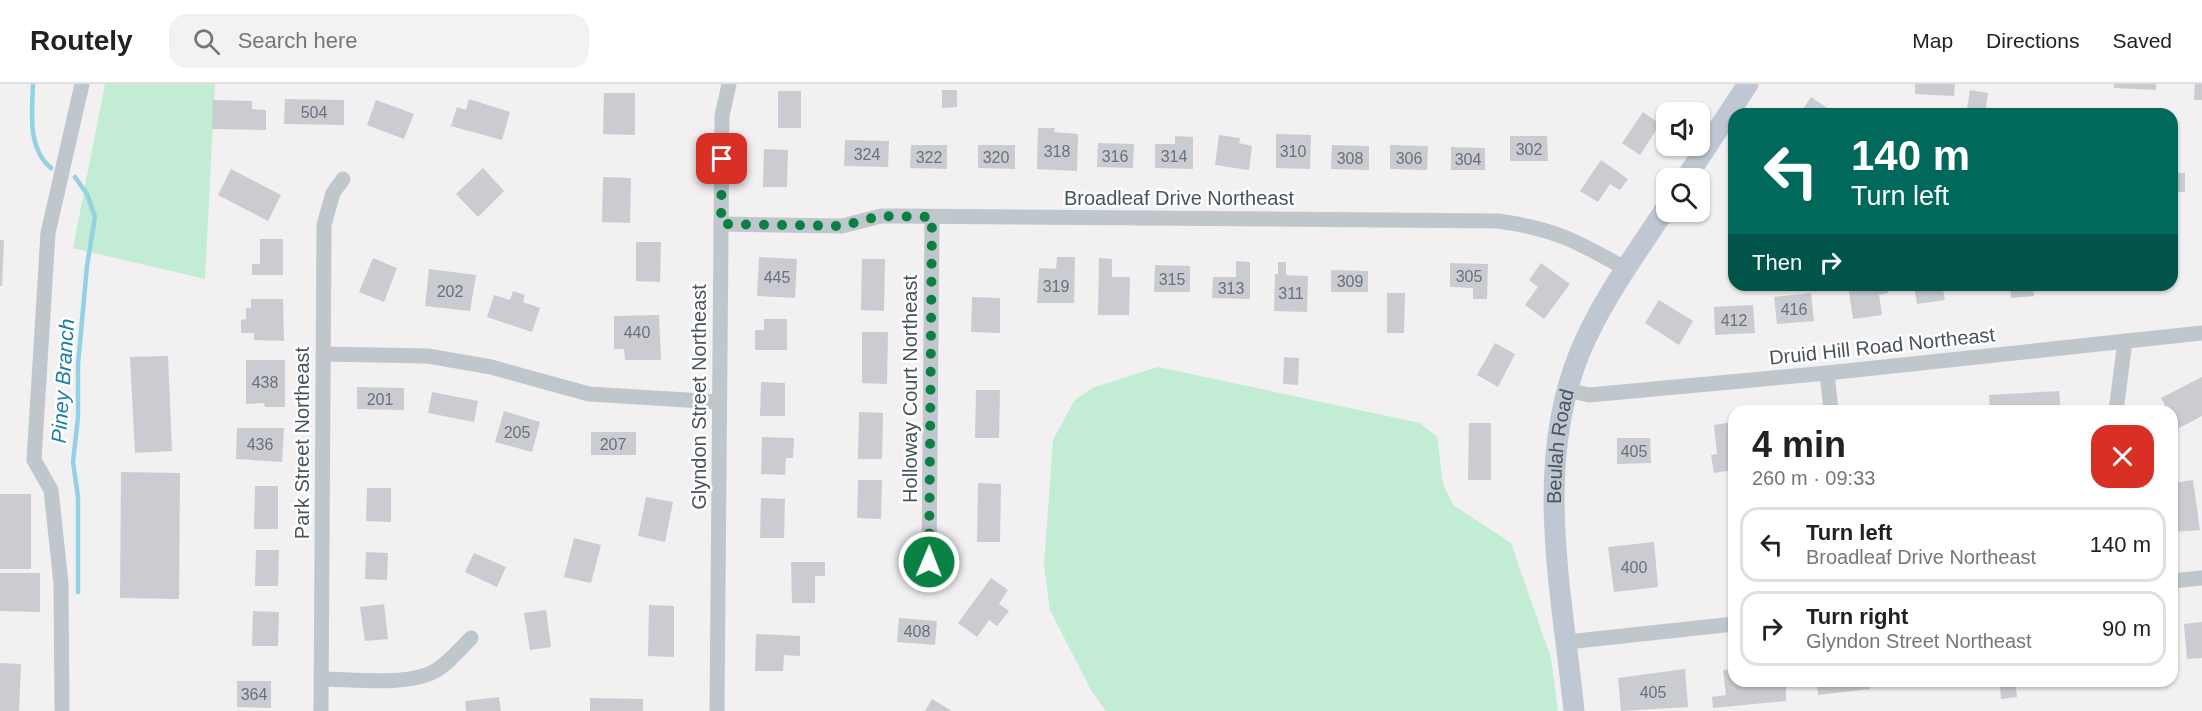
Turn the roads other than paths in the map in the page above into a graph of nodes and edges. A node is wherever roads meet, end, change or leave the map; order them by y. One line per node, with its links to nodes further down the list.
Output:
1 (82, 84): 27 (street)
2 (729, 84): 10 (street, Glyndon Street Northeast)
3 (1745, 85): 4 (main road)
4 (1730, 108)
5 (1728, 112): 6 (main road)
6 (1692, 168)
7 (343, 179): 14 (street, Park Street Northeast)
8 (932, 217): 10 (street, Broadleaf Drive Northeast); 11 (street, Broadleaf Drive Northeast); 20 (street, Holloway Court Northeast)
9 (1657, 222): 11 (main road, Beulah Road)
10 (721, 224): 17 (street, Glyndon Street Northeast)
11 (1626, 269): 16 (main road, Beulah Road)
12 (2202, 333): 13 (street, Druid Hill Road Northeast)
13 (2125, 341): 15 (street, Druid Hill Road Northeast); 19 (street)
14 (323, 354): 17 (street); 26 (street, Park Street Northeast)
15 (1827, 373): 16 (street, Druid Hill Road Northeast); 18 (street)
16 (1567, 390): 25 (main road, Beulah Road)
17 (719, 402): 29 (street, Glyndon Street Northeast)
18 (1830, 405)
19 (2117, 405)
20 (929, 562)
21 (2202, 578): 22 (street)
22 (2178, 580)
23 (1728, 625): 25 (street)
24 (471, 638): 26 (street)
25 (1567, 642): 30 (main road, Beulah Road)
26 (321, 679): 28 (street, Park Street Northeast)
27 (62, 711)
28 (321, 711)
29 (717, 711)
30 (1574, 711)

